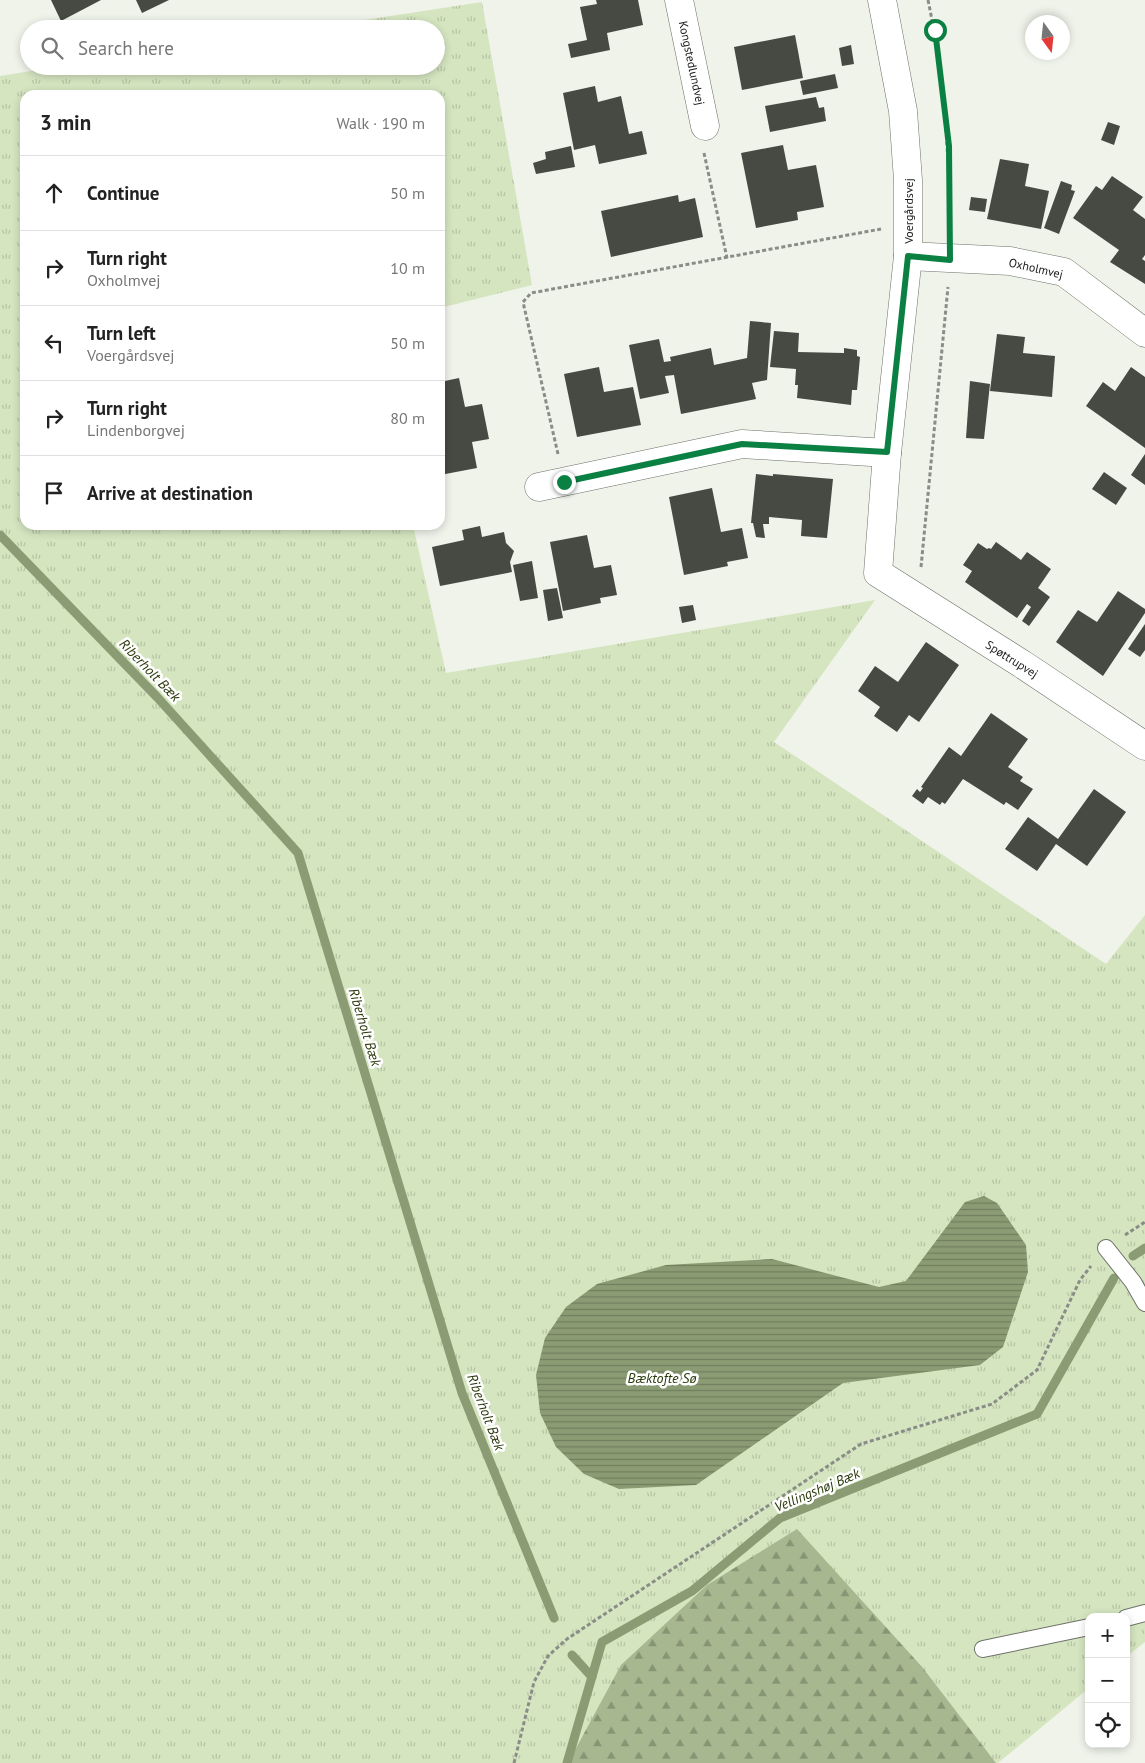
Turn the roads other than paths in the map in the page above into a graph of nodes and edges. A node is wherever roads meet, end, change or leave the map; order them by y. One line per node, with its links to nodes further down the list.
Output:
1 (679, 0): 3 (street, Kongstedlundvej)
2 (882, 0): 4 (street, Voergårdsvej)
3 (705, 126)
4 (908, 256): 5 (street, Oxholmvej); 6 (street, Voergårdsvej)
5 (1145, 332)
6 (887, 452): 7 (street); 8 (street, Voergårdsvej)
7 (551, 484)
8 (878, 573): 9 (street, Spøttrupvej)
9 (1145, 746)
10 (1106, 1248): 11 (lane)
11 (1145, 1304)
12 (1145, 1613): 13 (lane)
13 (1130, 1617)
14 (1085, 1628): 15 (lane)
15 (983, 1649)

